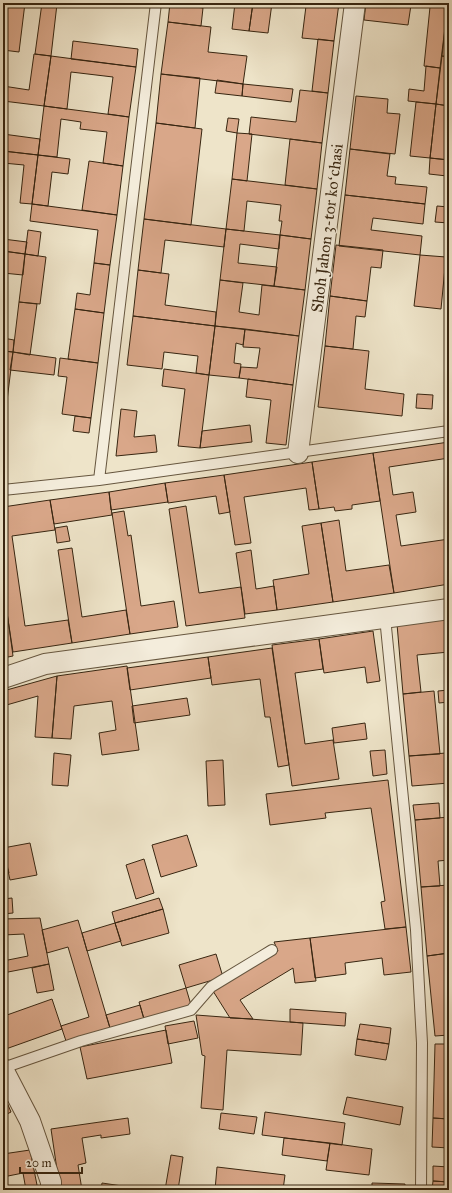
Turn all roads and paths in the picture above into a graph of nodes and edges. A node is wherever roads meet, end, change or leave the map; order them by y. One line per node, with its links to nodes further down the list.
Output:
1 (156, 3): 5 (lane)
2 (355, 3): 4 (street, Shoh Jahon 3-tor koʻchasi)
3 (449, 431): 4 (lane)
4 (298, 452): 5 (lane)
5 (99, 480): 6 (lane)
6 (3, 490)
7 (449, 609): 8 (street)
8 (386, 617): 9 (street); 13 (lane)
9 (3, 678)
10 (272, 950): 11 (lane)
11 (3, 1069): 12 (street)
12 (51, 1190)
13 (420, 1190)

